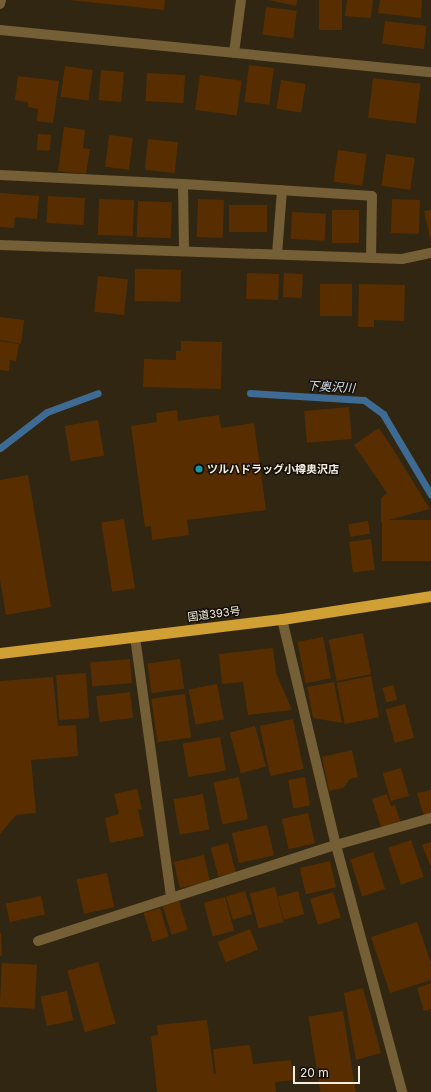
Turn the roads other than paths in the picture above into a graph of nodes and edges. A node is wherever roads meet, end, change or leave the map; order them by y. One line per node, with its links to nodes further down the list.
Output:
1 (1, 0): 3 (street)
2 (241, 0): 5 (street)
3 (0, 4)
4 (0, 30): 5 (street)
5 (234, 53): 6 (street)
6 (431, 72)
7 (0, 175): 8 (street)
8 (183, 184): 9 (street); 11 (street)
9 (282, 190): 13 (street); 14 (street)
10 (0, 245): 11 (street)
11 (184, 250): 13 (street)
12 (431, 253): 14 (street)
13 (277, 254): 14 (street)
14 (371, 258)
15 (431, 596): 16 (highway, 国道393号)
16 (282, 619): 17 (highway, 国道393号); 20 (street)
17 (135, 637): 18 (highway, 国道393号); 21 (street)
18 (0, 653)
19 (431, 818): 20 (street)
20 (336, 845): 21 (street); 23 (street)
21 (171, 897): 22 (street)
22 (38, 941)
23 (402, 1092)

